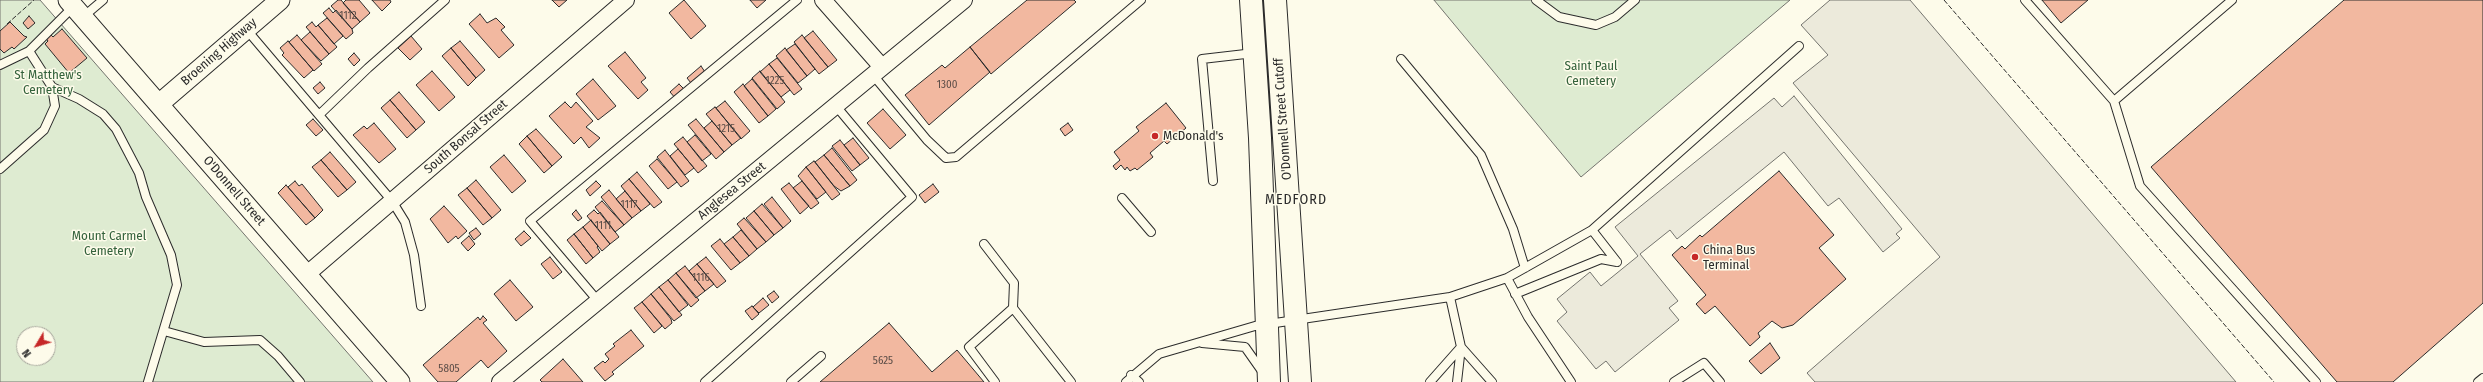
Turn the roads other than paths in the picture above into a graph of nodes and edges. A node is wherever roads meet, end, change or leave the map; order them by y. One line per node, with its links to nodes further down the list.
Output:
1 (103, 0): 15 (lane)
2 (280, 0): 16 (street, Broening Highway)
3 (445, 0): 27 (lane)
4 (626, 0): 31 (street, South Bonsal Street)
5 (797, 0): 40 (lane)
6 (823, 0): 22 (street)
7 (964, 0): 22 (street, Anglesea Street)
8 (1141, 0): 22 (lane)
9 (1251, 0): 19 (main road, O'Donnell Street Cutoff)
10 (1275, 0): 43 (main road, O'Donnell Street Cutoff)
11 (1536, 0): 12 (lane)
12 (1634, 0)
13 (2025, 0): 24 (lane)
14 (2232, 0): 24 (lane)
15 (75, 8): 18 (lane); 25 (street, O'Donnell Street)
16 (246, 29): 25 (street, Broening Highway); 27 (lane)
17 (1798, 46): 32 (lane)
18 (29, 51): 21 (lane); 23 (lane)
19 (1254, 53): 29 (lane); 44 (main road, O'Donnell Street Cutoff)
20 (1401, 59): 35 (lane)
21 (0, 65)
22 (877, 71): 26 (street, Anglesea Street)
23 (52, 87): 28 (lane); 45 (lane)
24 (2114, 101): 68 (lane)
25 (159, 104): 36 (street, O'Donnell Street)
26 (836, 106): 40 (street, Anglesea Street); 56 (lane)
27 (319, 115): 31 (lane)
28 (0, 169)
29 (1213, 181)
30 (1122, 198): 33 (lane)
31 (392, 201): 36 (street, South Bonsal Street); 41 (lane)
32 (1592, 230): 35 (lane); 38 (lane)
33 (1151, 232)
34 (984, 244): 42 (lane)
35 (1525, 268): 37 (lane)
36 (306, 275): 54 (street, O'Donnell Street)
37 (1507, 278): 38 (lane); 39 (lane)
38 (1515, 294): 65 (lane)
39 (1450, 297): 43 (lane); 47 (lane)
40 (598, 301): 55 (street, Anglesea Street)
41 (421, 306)
42 (1013, 308): 58 (lane); 59 (lane)
43 (1296, 318): 44 (lane); 61 (main road, O'Donnell Street Cutoff)
44 (1267, 322): 46 (lane); 51 (main road, O'Donnell Street Cutoff)
45 (164, 331): 52 (lane); 53 (lane)
46 (1195, 342): 50 (lane); 51 (lane)
47 (1461, 347): 62 (lane); 63 (lane); 64 (lane)
48 (821, 356): 57 (lane)
49 (2483, 378): 69 (lane)
50 (1128, 379): 60 (lane)
51 (1269, 381)
52 (148, 382)
53 (300, 382)
54 (400, 382)
55 (500, 382)
56 (705, 382)
57 (791, 382)
58 (995, 382)
59 (1071, 382)
60 (1139, 382)
61 (1300, 382)
62 (1430, 382)
63 (1457, 382)
64 (1492, 382)
65 (1571, 382)
66 (1674, 382): 67 (lane)
67 (1720, 382)
68 (2316, 382)
69 (2478, 382)

